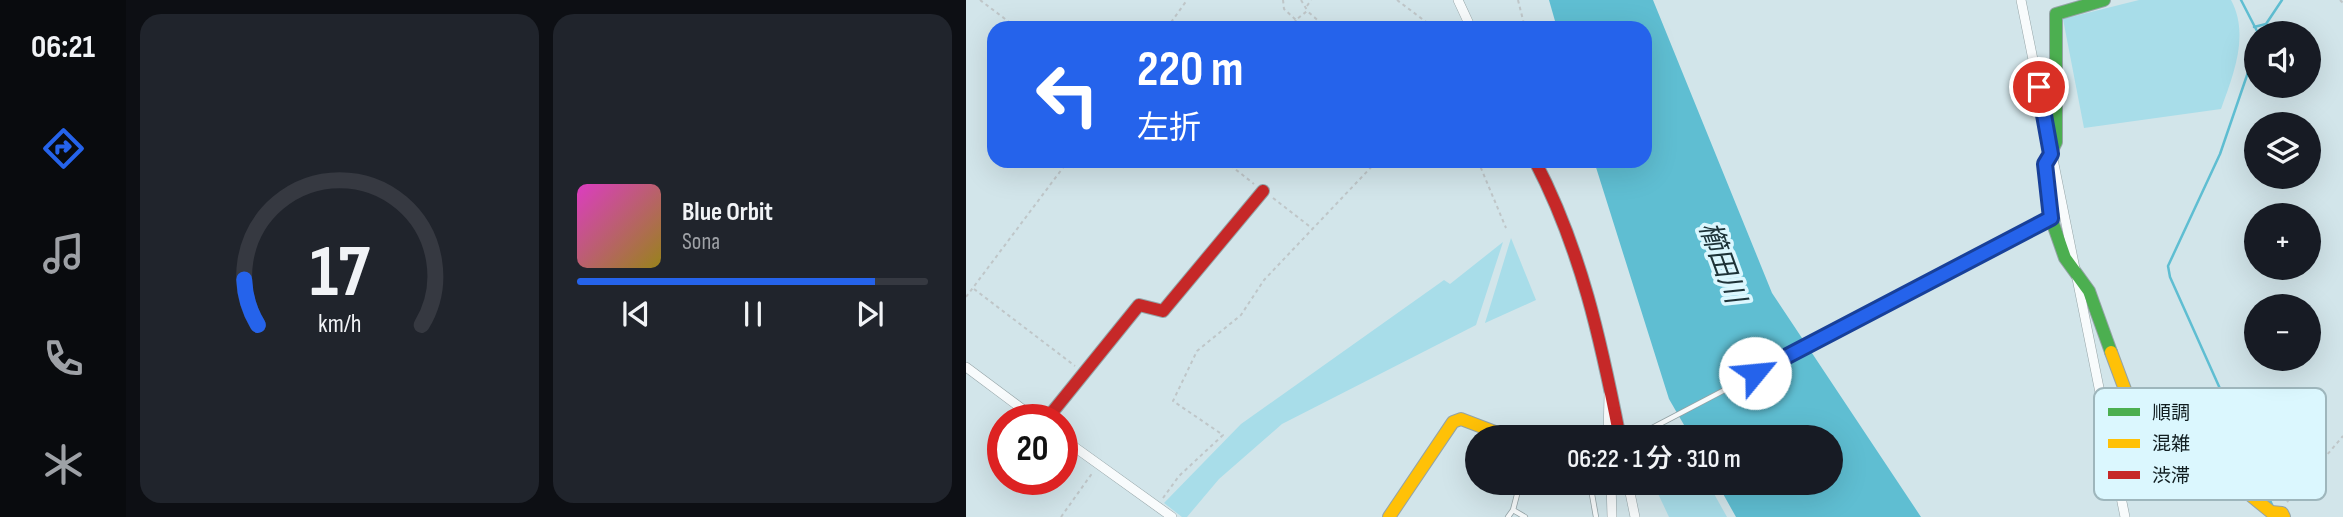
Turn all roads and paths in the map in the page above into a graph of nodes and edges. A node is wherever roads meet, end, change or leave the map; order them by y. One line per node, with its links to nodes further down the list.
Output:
1 (980, 0): 13 (path)
2 (1187, 0): 14 (path)
3 (1283, 0): 12 (path)
4 (1301, 0): 11 (path)
5 (1311, 0): 11 (path)
6 (1397, 0): 16 (path)
7 (1458, 0): 17 (street)
8 (1518, 0): 18 (path)
9 (2021, 0): 19 (street)
10 (2104, 0): 19 (street)
11 (1306, 9): 12 (path); 15 (path)
12 (1296, 20)
13 (1008, 21)
14 (1172, 21)
15 (1319, 21)
16 (1424, 21)
17 (1468, 21)
18 (1523, 21)
19 (2051, 154): 26 (street); 29 (street)
20 (1063, 168): 30 (path)
21 (1234, 168): 25 (path)
22 (1370, 168): 28 (path)
23 (1481, 168): 27 (path)
24 (1538, 168): 36 (street)
25 (1263, 191): 28 (path); 33 (street)
26 (2051, 218): 29 (street); 42 (lane)
27 (1506, 228)
28 (1313, 229): 52 (path)
29 (2076, 270): 34 (street); 35 (street)
30 (973, 288): 31 (path); 33 (path)
31 (966, 297)
32 (966, 367): 37 (street)
33 (1082, 375): 38 (street)
34 (2099, 388)
35 (2124, 388)
36 (1610, 389): 40 (street); 41 (street)
37 (1016, 404)
38 (1059, 404)
39 (1477, 425): 57 (street)
40 (1607, 425)
41 (1617, 425)
42 (1657, 425)
43 (2343, 436): 45 (path)
44 (1078, 450): 46 (street)
45 (2326, 456)
46 (1098, 464): 52 (street); 55 (path)
47 (1517, 495): 53 (lane)
48 (1592, 495): 60 (lane)
49 (1611, 495): 61 (street)
50 (1630, 495): 62 (street)
51 (2262, 500): 54 (street)
52 (1157, 506): 56 (street)
53 (1513, 510): 58 (lane); 59 (lane)
54 (2280, 514)
55 (1061, 517)
56 (1172, 517)
57 (1389, 517)
58 (1508, 517)
59 (1525, 517)
60 (1596, 517)
61 (1612, 517)
62 (1635, 517)

